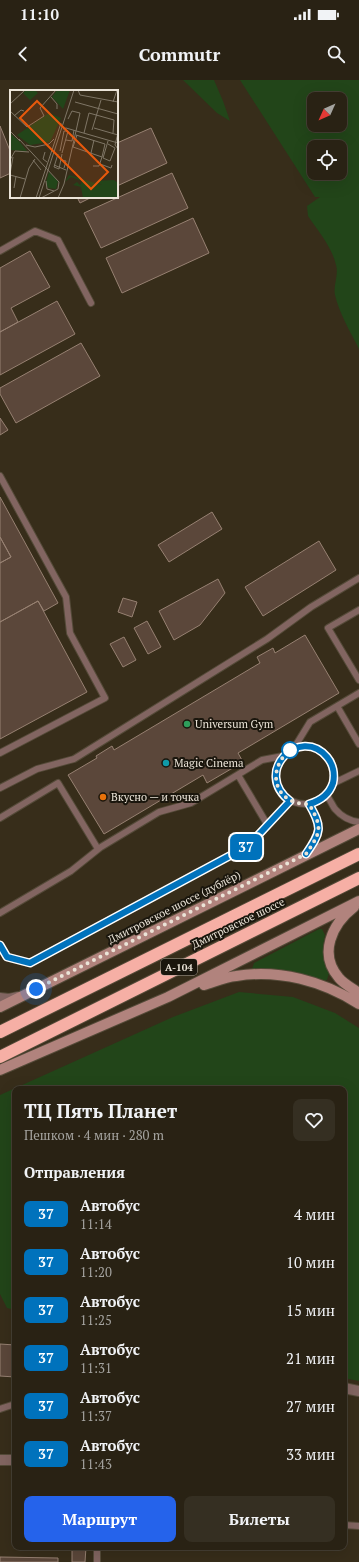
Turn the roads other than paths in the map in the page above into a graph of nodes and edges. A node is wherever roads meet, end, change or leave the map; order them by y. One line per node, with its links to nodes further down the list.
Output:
1 (1, 249): 2 (lane)
2 (91, 303)
3 (0, 476): 11 (lane)
4 (359, 578): 16 (lane)
5 (359, 610): 6 (lane)
6 (359, 680)
7 (359, 693): 8 (lane)
8 (336, 706): 9 (lane); 10 (lane)
9 (359, 744)
10 (294, 748): 12 (lane); 15 (lane)
11 (0, 753)
12 (283, 756): 14 (lane); 18 (lane)
13 (359, 771): 15 (lane)
14 (238, 774): 22 (lane); 24 (lane)
15 (332, 784): 17 (lane)
16 (0, 788)
17 (326, 795): 19 (lane); 21 (lane)
18 (290, 801): 19 (lane); 22 (lane)
19 (309, 804): 25 (lane)
20 (0, 818): 24 (lane)
21 (359, 822)
22 (268, 824): 30 (lane)
23 (359, 829): 25 (main road, Дмитровское шоссе (дублёр))
24 (98, 849): 29 (lane)
25 (306, 854): 32 (main road, Дмитровское шоссе (дублёр))
26 (359, 854): 37 (highway, Дмитровское шоссе / А-104)
27 (359, 878): 38 (highway, Дмитровское шоссе / А-104)
28 (359, 903): 31 (main road); 33 (main road)
29 (0, 913)
30 (0, 945)
31 (359, 993)
32 (22, 996): 34 (street); 36 (main road, Дмитровское шоссе (дублёр))
33 (168, 997): 35 (main road); 39 (main road)
34 (0, 998)
35 (359, 1004)
36 (0, 1007)
37 (0, 1032)
38 (0, 1057)
39 (0, 1070)
40 (347, 1389): 41 (street)
41 (359, 1391)
42 (12, 1405): 43 (lane)
43 (0, 1409)
44 (0, 1460): 45 (street)
45 (12, 1460)
46 (347, 1525): 47 (lane)
47 (359, 1526)
48 (97, 1550): 49 (lane)
49 (97, 1562)

